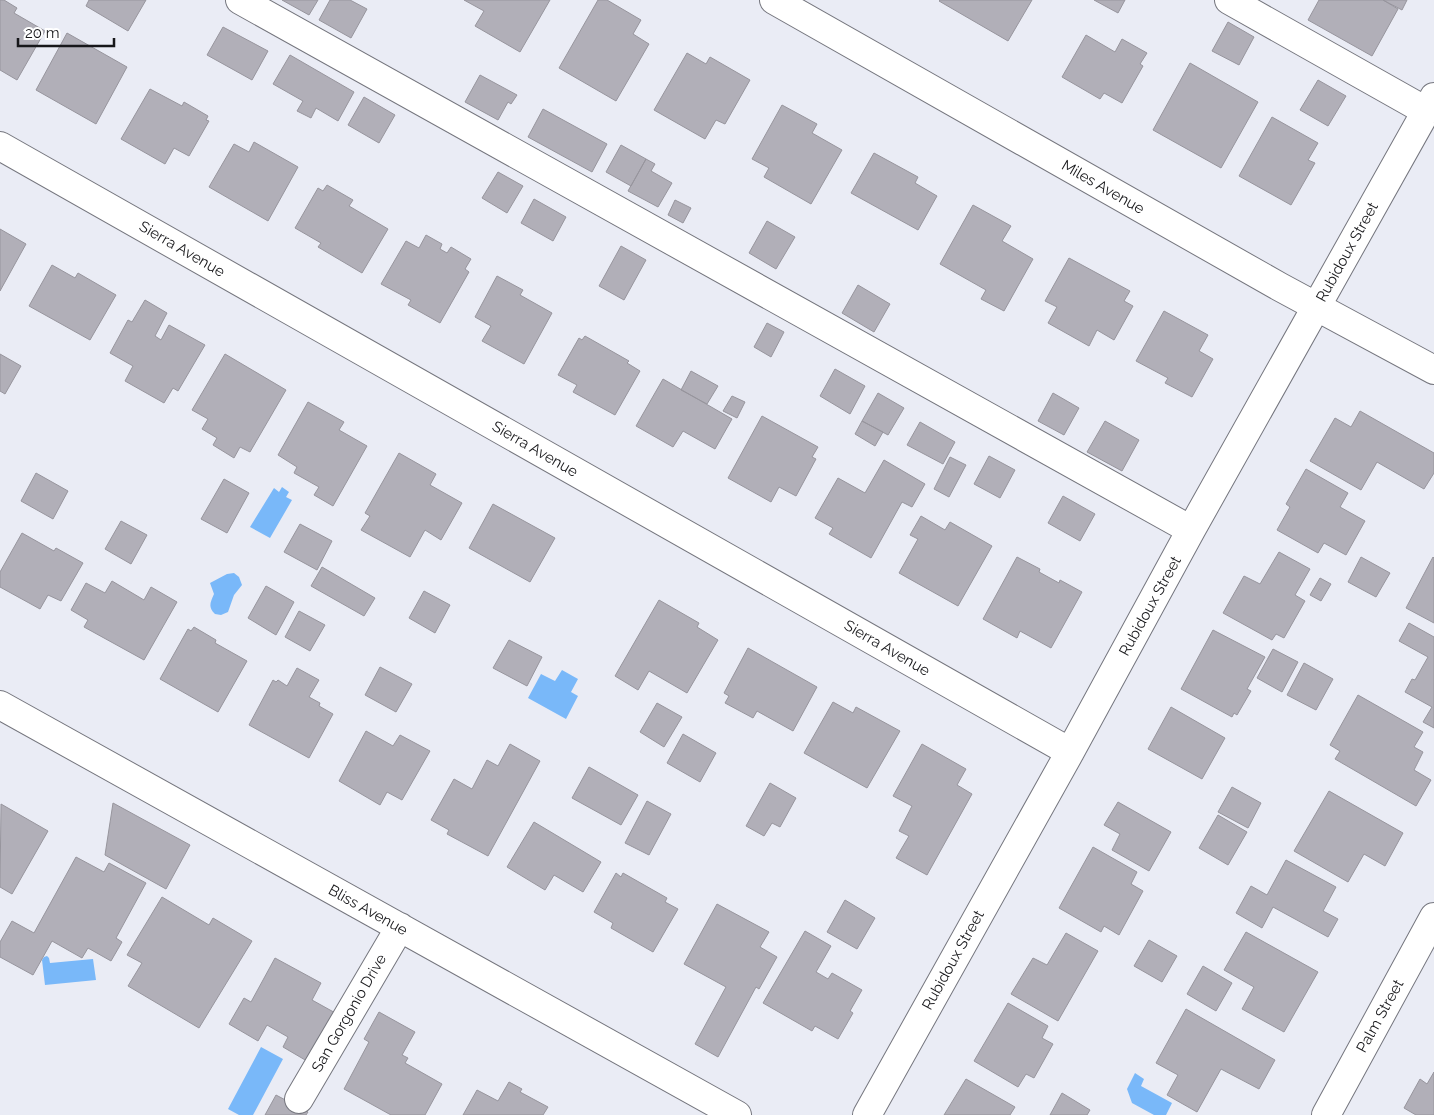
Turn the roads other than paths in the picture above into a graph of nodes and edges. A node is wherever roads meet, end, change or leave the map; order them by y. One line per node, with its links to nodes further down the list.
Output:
1 (240, 0): 8 (street)
2 (774, 0): 6 (street, Miles Avenue)
3 (1229, 0): 4 (street)
4 (1430, 104): 6 (street, Rubidoux Street)
5 (0, 146): 10 (street, Sierra Avenue)
6 (1316, 307): 7 (street, Miles Avenue); 8 (street, Rubidoux Street)
7 (1434, 370)
8 (1191, 530): 10 (street, Rubidoux Street)
9 (0, 705): 12 (street, Bliss Avenue)
10 (1070, 752): 15 (street, Rubidoux Street)
11 (1434, 917): 16 (street, Palm Street)
12 (400, 928): 13 (street, San Gorgonio Drive); 14 (street, Bliss Avenue)
13 (300, 1099)
14 (737, 1115)
15 (867, 1115)
16 (1326, 1115)

